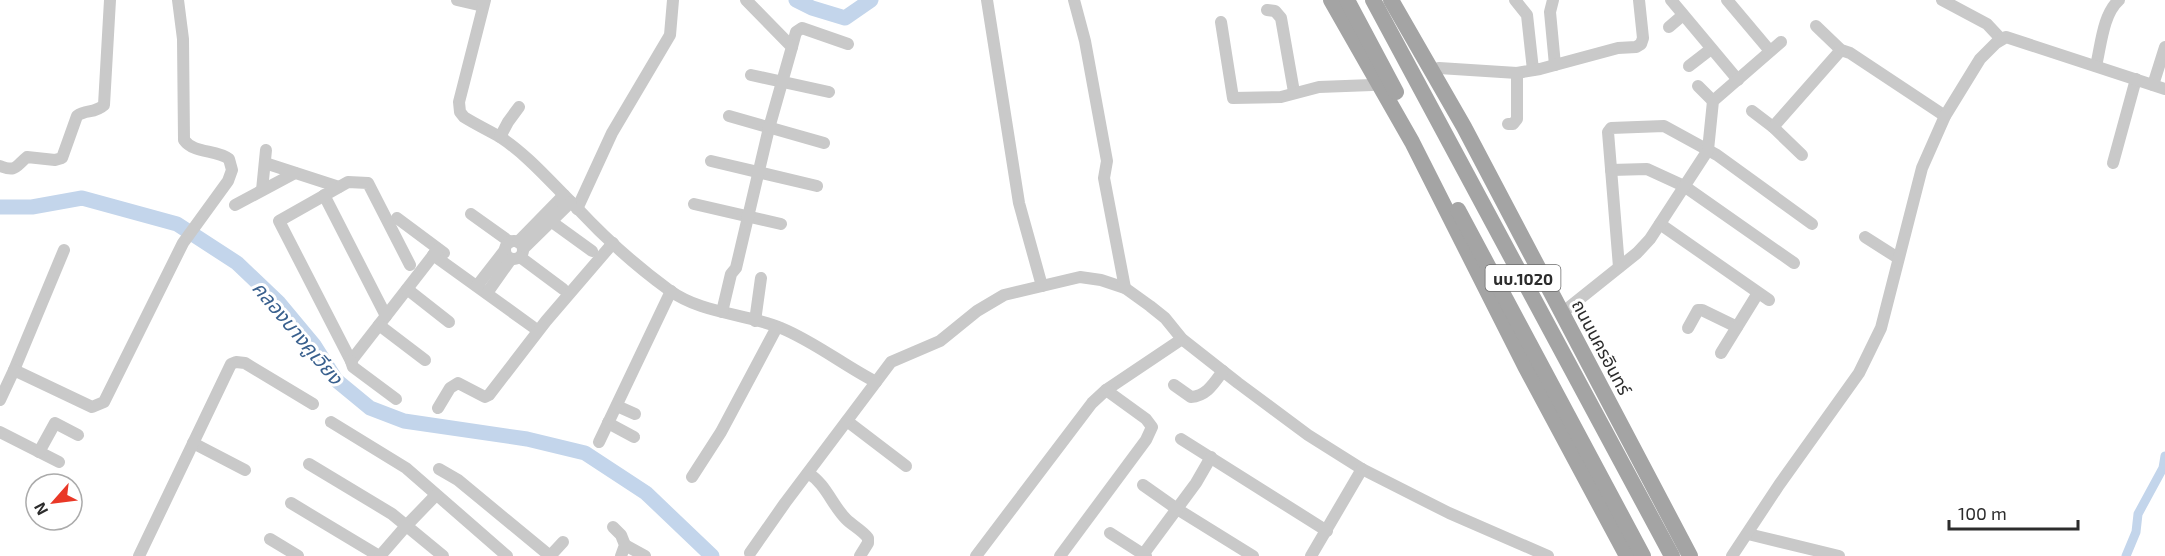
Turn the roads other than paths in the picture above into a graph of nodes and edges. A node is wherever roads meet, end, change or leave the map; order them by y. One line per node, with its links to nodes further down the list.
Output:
1 (110, 0): 66 (street)
2 (178, 0): 117 (street)
3 (457, 0): 20 (street)
4 (673, 0): 75 (street)
5 (746, 0): 30 (street)
6 (987, 0): 96 (street)
7 (1074, 0): 98 (street)
8 (1326, 0): 45 (main road)
9 (1331, 0): 21 (main road, นบ.1020)
10 (1373, 0): 176 (main road, ถนนนครอินทร์ / นบ.1020)
11 (1391, 0): 56 (main road, ถนนนครอินทร์ / นบ.1020)
12 (1405, 0): 38 (main road)
13 (1515, 0): 39 (street)
14 (1553, 0): 35 (street)
15 (1639, 0): 35 (street)
16 (1671, 0): 23 (street)
17 (1727, 0): 34 (street)
18 (1942, 0): 27 (street)
19 (2119, 0): 37 (street)
20 (484, 3): 59 (street)
21 (1346, 8): 60 (main road, นบ.1020); 175 (main road, นบ.1020)
22 (1267, 9): 49 (street)
23 (1683, 15): 26 (street); 32 (street)
24 (1221, 22): 49 (street)
25 (1816, 26): 33 (street)
26 (1669, 27)
27 (2004, 38): 37 (street); 54 (street)
28 (1782, 42): 34 (street)
29 (848, 44): 30 (street)
30 (792, 47): 44 (street)
31 (2165, 47): 47 (street)
32 (1711, 49): 36 (street); 43 (street)
33 (1841, 50): 54 (street); 57 (street)
34 (1770, 51): 43 (street)
35 (1555, 65): 39 (street)
36 (1689, 66)
37 (2096, 66): 42 (street)
38 (1439, 68): 40 (street); 56 (main road)
39 (1533, 70): 40 (street)
40 (1517, 74): 55 (street)
41 (750, 75): 44 (street)
42 (2136, 79): 47 (street); 65 (street)
43 (1738, 80): 50 (street)
44 (781, 82): 48 (street); 58 (street)
45 (1372, 85): 49 (street); 60 (main road)
46 (1698, 86): 50 (street)
47 (2159, 87)
48 (829, 92)
49 (1294, 92)
50 (1713, 101): 62 (street)
51 (519, 107): 59 (street)
52 (1752, 111): 57 (street)
53 (729, 116): 58 (street)
54 (1945, 116): 91 (street)
55 (1508, 124)
56 (1464, 127): 104 (main road, ถนนนครอินทร์ / นบ.1020)
57 (1773, 127): 63 (street)
58 (769, 128): 61 (street); 69 (street)
59 (500, 137): 75 (street)
60 (1412, 142): 174 (main road, นบ.1020)
61 (824, 143)
62 (1708, 150): 67 (street); 71 (street); 84 (street)
63 (1802, 154)
64 (711, 161): 69 (street)
65 (2113, 163)
66 (0, 166)
67 (1611, 170): 71 (street); 94 (street)
68 (295, 173): 72 (street); 73 (street); 73 (street)
69 (758, 173): 70 (street); 79 (street)
70 (817, 186)
71 (1684, 186): 83 (street); 92 (street)
72 (339, 187): 74 (street); 93 (street)
73 (262, 190): 77 (street)
74 (324, 195): 106 (street); 116 (street)
75 (570, 202): 81 (street); 86 (street)
76 (694, 204): 79 (street)
77 (235, 205)
78 (471, 214): 88 (street)
79 (747, 216): 82 (street); 105 (street)
80 (397, 218): 90 (street)
81 (547, 219): 88 (street); 89 (street)
82 (781, 224)
83 (1660, 224): 94 (street); 102 (street)
84 (1812, 224)
85 (1866, 237): 91 (street)
86 (613, 243): 101 (street); 126 (street)
87 (64, 250): 117 (street)
88 (514, 250): 97 (street); 100 (street)
89 (592, 251)
90 (436, 252): 97 (street); 99 (street)
91 (1898, 258): 155 (street)
92 (1794, 263)
93 (410, 265)
94 (1619, 267): 104 (street)
95 (761, 278): 107 (street)
96 (1042, 286): 98 (street); 119 (street)
97 (482, 287): 109 (street)
98 (1125, 288): 113 (street)
99 (407, 289): 106 (street); 108 (street)
100 (563, 289)
101 (671, 291): 105 (street); 125 (street)
102 (1758, 293): 103 (street); 111 (street)
103 (1769, 300)
104 (1562, 313): 177 (main road, ถนนนครอินทร์ / นบ.1020)
105 (726, 314): 107 (street)
106 (382, 320): 115 (street); 116 (street)
107 (755, 321): 110 (street)
108 (449, 322)
109 (533, 327)
110 (777, 327): 119 (street); 146 (street)
111 (1737, 327): 112 (street); 114 (street)
112 (1688, 328)
113 (1182, 339): 118 (street); 121 (street)
114 (1721, 353)
115 (425, 360)
116 (351, 361): 122 (street)
117 (14, 370): 123 (street)
118 (1223, 371): 120 (street); 143 (street)
119 (876, 382): 128 (street)
120 (1174, 385)
121 (1106, 390): 169 (street); 170 (street)
122 (396, 399)
123 (0, 400)
124 (314, 404): 136 (street)
125 (617, 406): 127 (street); 130 (street)
126 (438, 408)
127 (635, 414)
128 (847, 421): 141 (street); 145 (street)
129 (331, 423): 148 (street)
130 (608, 423): 133 (street); 135 (street)
131 (0, 432): 137 (street)
132 (78, 435): 137 (street)
133 (634, 437)
134 (1181, 439): 138 (street)
135 (599, 442)
136 (194, 443): 144 (street); 161 (street)
137 (39, 452): 139 (street)
138 (1211, 457): 150 (street); 153 (street)
139 (59, 462)
140 (309, 464): 151 (street)
141 (906, 466)
142 (439, 469): 166 (street)
143 (1362, 469): 153 (street); 173 (street)
144 (245, 470)
145 (808, 473): 159 (street); 168 (street)
146 (692, 477)
147 (1143, 485): 150 (street)
148 (436, 495): 151 (street); 165 (street)
149 (291, 503): 163 (street)
150 (1177, 509): 160 (street); 171 (street)
151 (406, 526): 163 (street); 164 (street)
152 (613, 527): 158 (street)
153 (1327, 531): 172 (street)
154 (1110, 533): 160 (street)
155 (1748, 534): 178 (street); 179 (street)
156 (270, 538): 162 (street)
157 (563, 542): 166 (street)
158 (623, 550): 167 (street)
159 (750, 553)
160 (1144, 555)
161 (139, 556)
162 (298, 556)
163 (379, 556)
164 (443, 556)
165 (507, 556)
166 (550, 556)
167 (645, 556)
168 (860, 556)
169 (976, 556)
170 (1060, 556)
171 (1253, 556)
172 (1311, 556)
173 (1548, 556)
174 (1627, 556)
175 (1643, 556)
176 (1672, 556)
177 (1690, 556)
178 (1732, 556)
179 (1839, 556)

